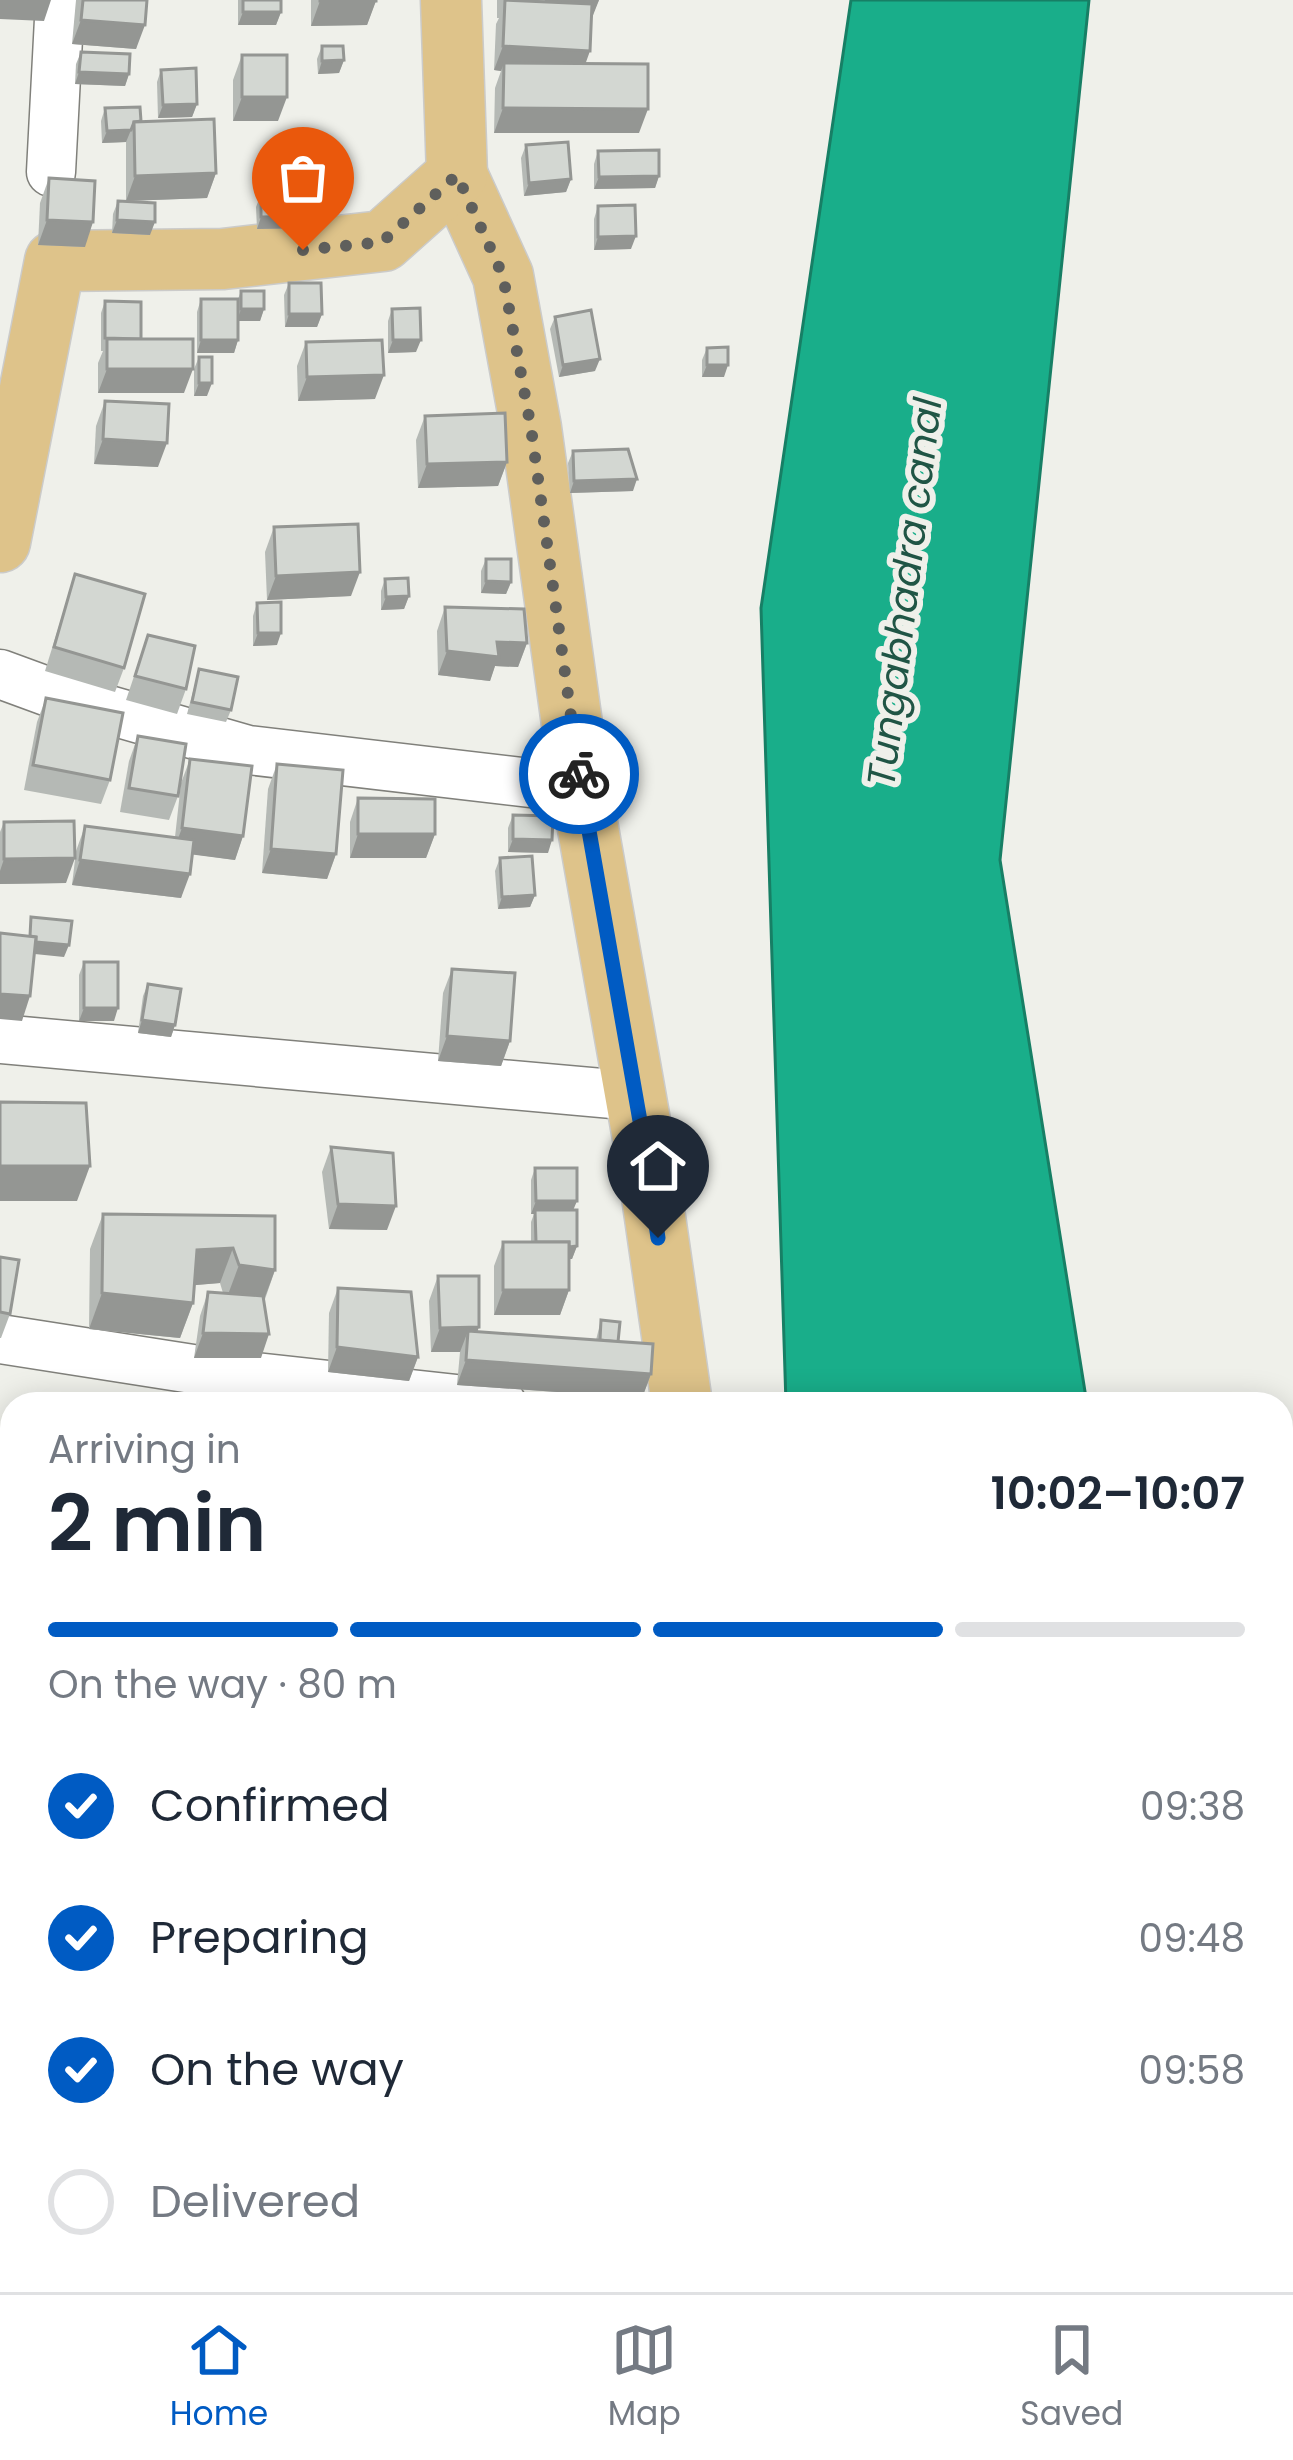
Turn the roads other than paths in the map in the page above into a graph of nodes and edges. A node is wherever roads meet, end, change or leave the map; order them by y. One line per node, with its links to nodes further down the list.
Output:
1 (60, 0): 3 (street)
2 (451, 0): 4 (main road)
3 (51, 172)
4 (457, 175): 5 (main road); 7 (main road)
5 (0, 542)
6 (0, 674): 7 (street)
7 (581, 789): 9 (main road)
8 (0, 1039): 9 (street)
9 (635, 1096): 12 (main road)
10 (0, 1339): 11 (street)
11 (396, 1392)
12 (680, 1392)

